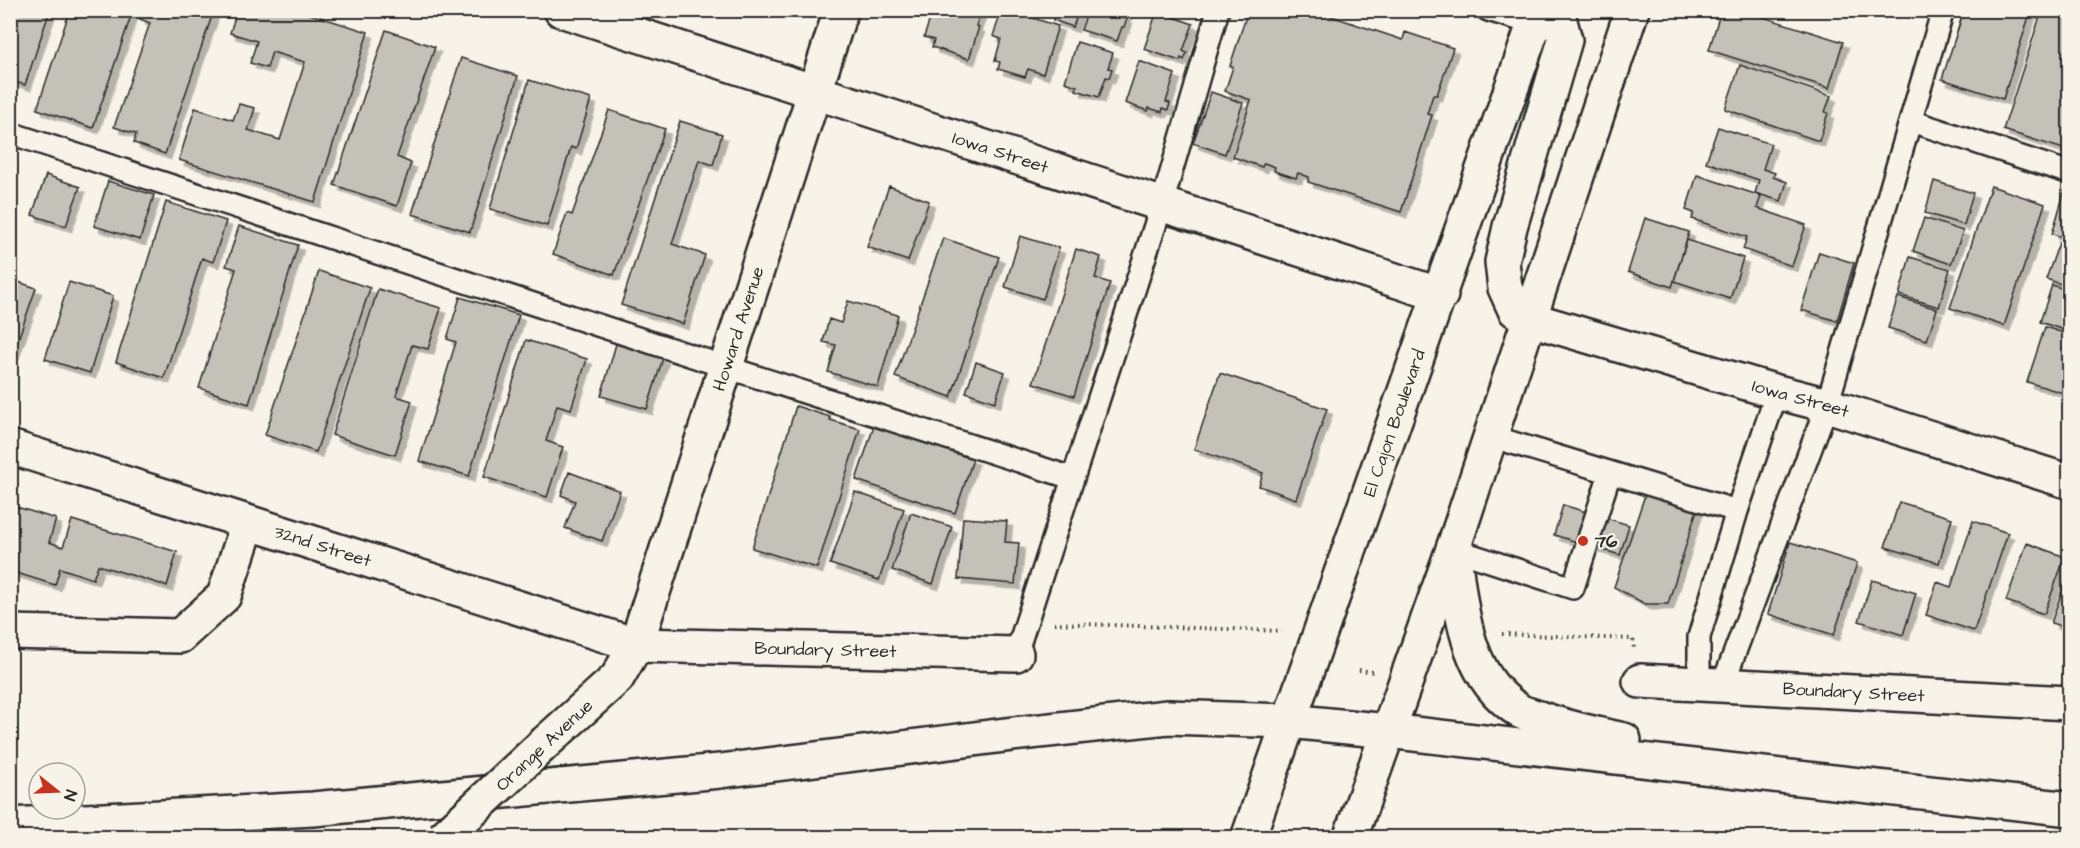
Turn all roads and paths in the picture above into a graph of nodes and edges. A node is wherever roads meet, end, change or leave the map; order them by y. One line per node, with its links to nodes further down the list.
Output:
1 (561, 10): 8 (main road, Iowa Street)
2 (841, 10): 8 (main road, Howard Avenue)
3 (1218, 10): 12 (lane)
4 (1488, 10): 7 (lane)
5 (1632, 10): 14 (main road)
6 (1943, 10): 9 (lane)
7 (1544, 15): 13 (main road, El Cajon Boulevard); 14 (main road)
8 (814, 92): 12 (main road, Iowa Street); 15 (main road, Howard Avenue)
9 (1911, 121): 11 (lane); 17 (lane)
10 (10, 133): 15 (lane)
11 (2070, 173)
12 (1162, 204): 13 (main road, Iowa Street); 21 (lane)
13 (1441, 295): 37 (main road, El Cajon Boulevard)
14 (1530, 319): 16 (main road, Iowa Street); 18 (main road)
15 (726, 367): 21 (lane); 30 (main road, Howard Avenue)
16 (1777, 392): 17 (main road, Iowa Street); 23 (lane)
17 (1827, 405): 22 (main road, Iowa Street); 35 (lane)
18 (1490, 436): 20 (lane); 25 (main road)
19 (10, 447): 24 (main road, 32nd Street)
20 (1610, 472): 23 (lane); 25 (lane)
21 (1072, 478): 26 (lane)
22 (2070, 482)
23 (1737, 511): 35 (lane)
24 (249, 523): 28 (main road); 30 (main road, 32nd Street)
25 (1453, 549): 38 (main road); 39 (main road)
26 (1026, 622): 27 (path); 31 (lane)
27 (1282, 631)
28 (10, 632)
29 (1498, 634): 34 (path)
30 (636, 645): 31 (main road, Boundary Street); 42 (main road, Orange Avenue, bridge)
31 (1016, 654)
32 (1359, 670): 33 (path)
33 (1378, 673)
34 (1640, 681): 35 (main road, Boundary Street)
35 (1711, 684): 36 (main road, Boundary Street)
36 (2070, 703)
37 (1288, 721): 38 (main road); 41 (main road); 43 (main road, El Cajon Boulevard)
38 (1389, 731): 39 (main road); 44 (main road)
39 (1798, 779): 40 (main road)
40 (2070, 809)
41 (10, 825)
42 (443, 837)
43 (1248, 837)
44 (1350, 837)

